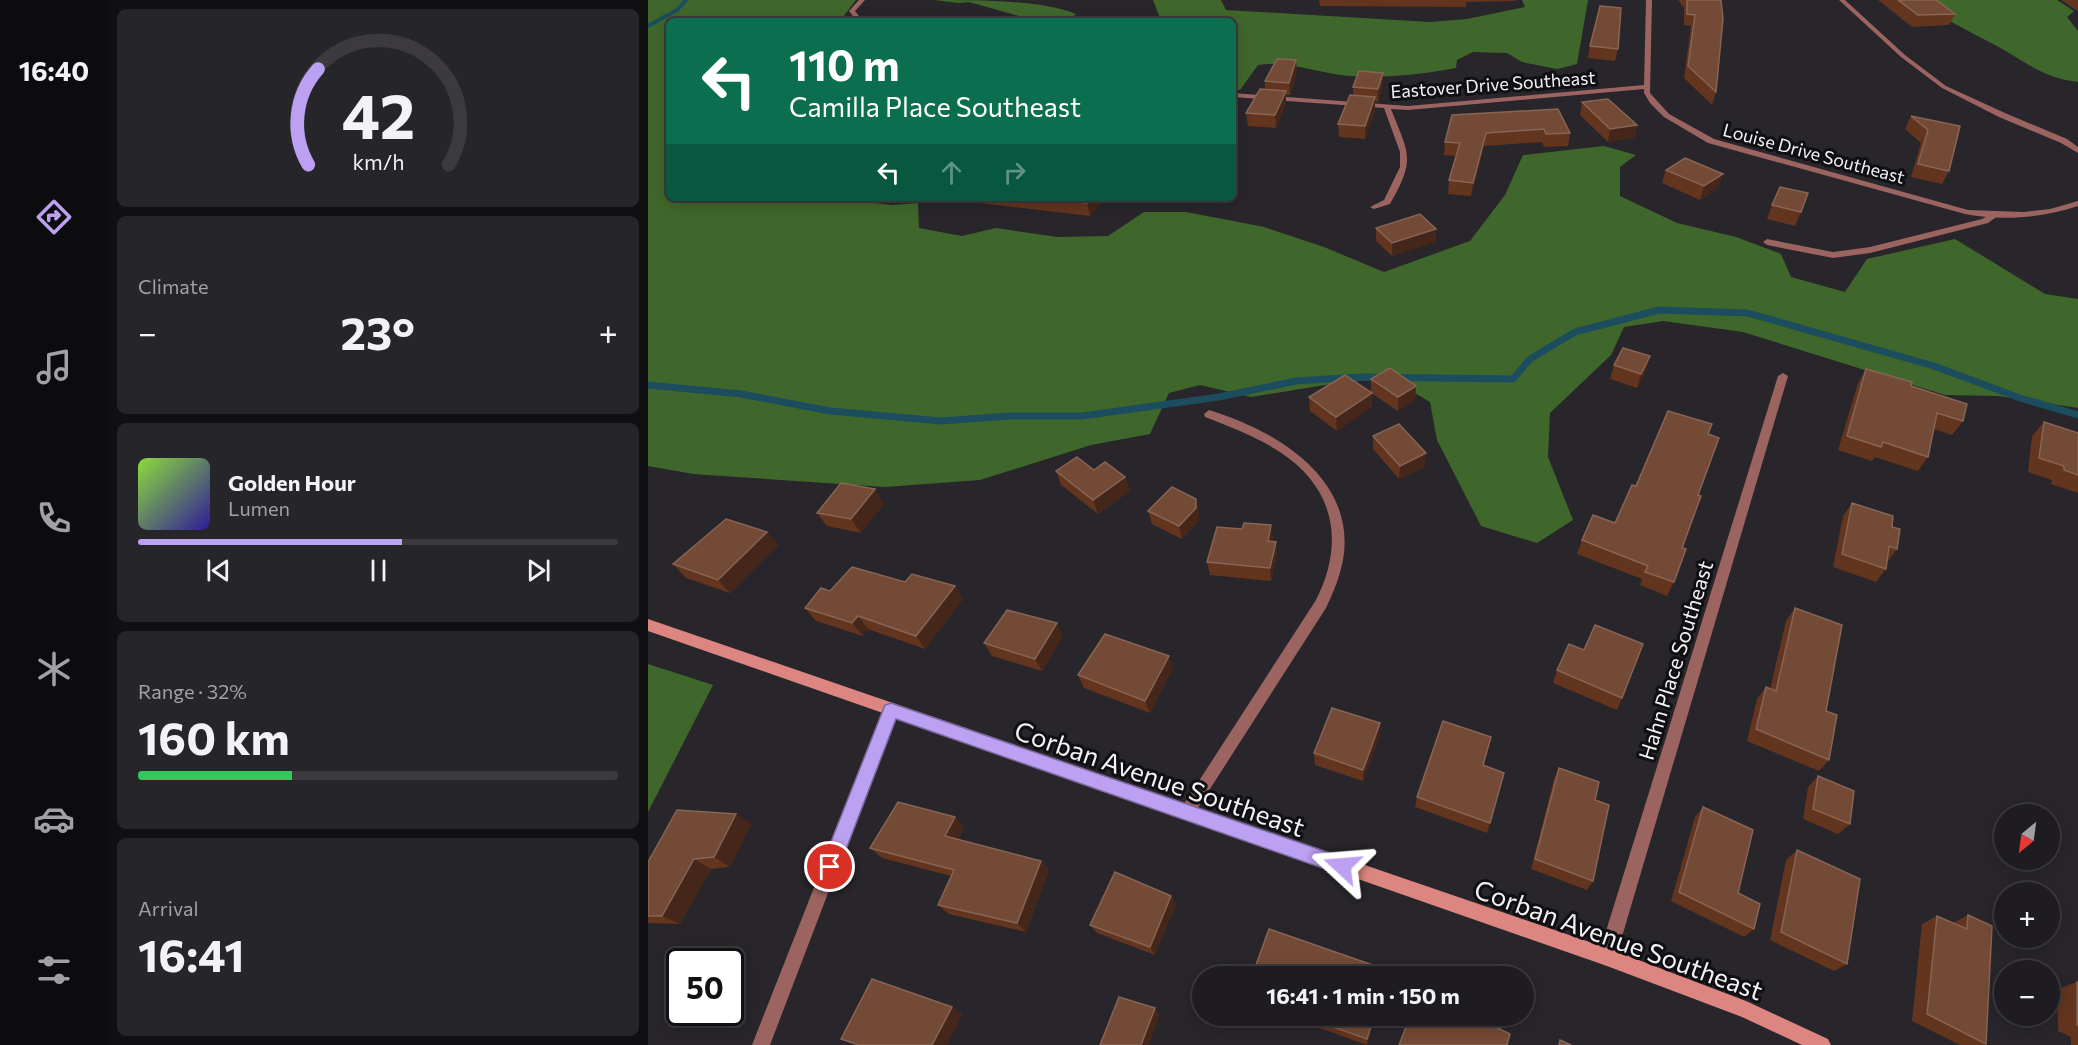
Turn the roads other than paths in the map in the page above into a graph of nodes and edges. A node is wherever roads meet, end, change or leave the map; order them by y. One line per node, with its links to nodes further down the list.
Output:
1 (862, 0): 4 (street)
2 (1649, 0): 5 (street)
3 (1842, 0): 9 (street)
4 (858, 18)
5 (1647, 87): 7 (street, Eastover Drive Southeast); 13 (street, Louise Drive Southeast)
6 (1236, 98): 7 (street, Eastover Drive Southeast)
7 (1386, 108): 12 (street)
8 (2078, 139): 9 (street)
9 (2064, 141): 10 (street)
10 (2078, 151)
11 (2078, 203): 13 (street, Louise Drive Southeast)
12 (1374, 207)
13 (1995, 215): 14 (street)
14 (1767, 242)
15 (1784, 376): 20 (street, Hahn Place Southeast)
16 (1209, 414): 19 (street)
17 (648, 625): 18 (main road, Corban Avenue Southeast)
18 (891, 710): 19 (main road, Corban Avenue Southeast); 21 (street)
19 (1187, 812): 20 (main road, Corban Avenue Southeast)
20 (1607, 957): 22 (main road, Corban Avenue Southeast)
21 (761, 1045)
22 (1822, 1045)

